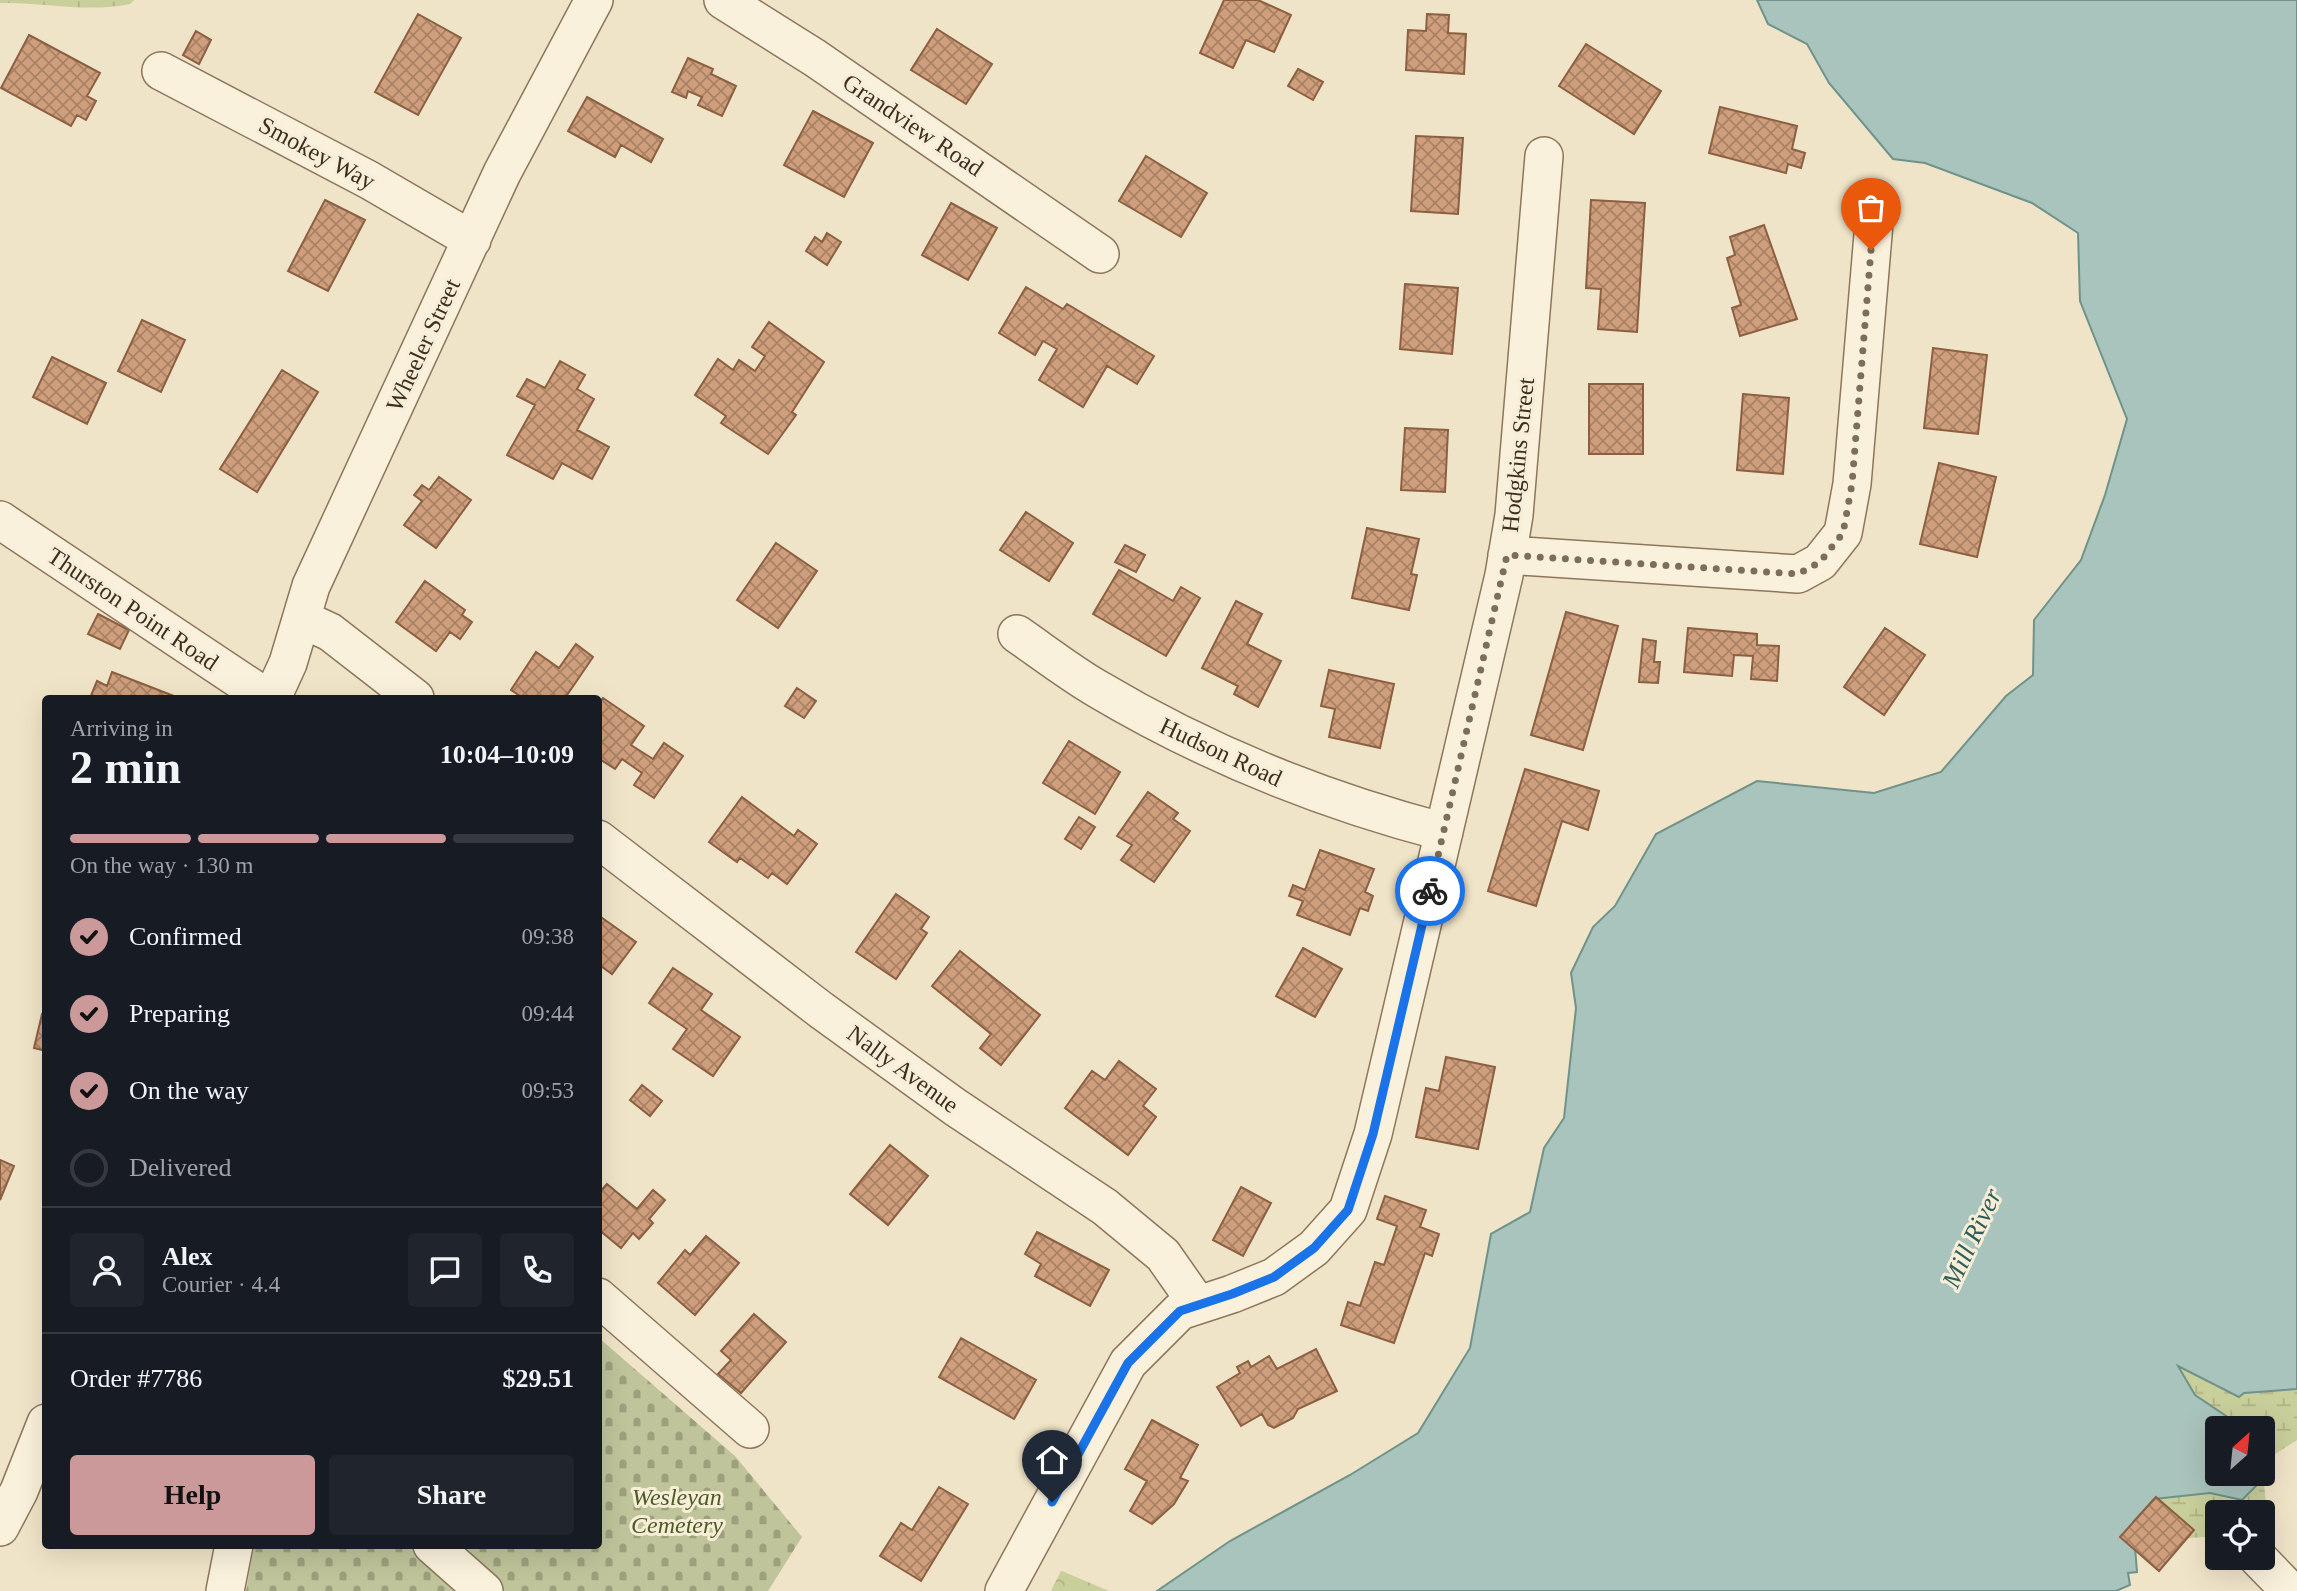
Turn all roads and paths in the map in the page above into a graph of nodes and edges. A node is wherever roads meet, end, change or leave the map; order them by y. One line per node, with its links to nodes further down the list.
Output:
1 (594, 0): 6 (street, Wheeler Street)
2 (723, 0): 7 (street, Grandview Road)
3 (161, 71): 6 (street, Smokey Way)
4 (1544, 156): 9 (street, Hodgkins Street)
5 (1876, 199): 9 (street)
6 (472, 240): 10 (street, Wheeler Street)
7 (1100, 254)
8 (0, 520): 12 (street, Thurston Point Road)
9 (1507, 555): 15 (street, Hodgkins Street)
10 (302, 619): 13 (street, Wheeler Street); 14 (street)
11 (1017, 634): 15 (street, Hudson Road)
12 (264, 695)
13 (271, 695)
14 (411, 695)
15 (1444, 832): 18 (street, Hodgkins Street)
16 (602, 842): 18 (street, Nally Avenue)
17 (602, 1300): 19 (street)
18 (1199, 1305): 27 (street, Hodgkins Street)
19 (750, 1429)
20 (42, 1433): 21 (street)
21 (0, 1527)
22 (233, 1549): 25 (street)
23 (437, 1549): 26 (street)
24 (2270, 1570): 28 (street)
25 (225, 1591)
26 (484, 1591)
27 (1004, 1591)
28 (2290, 1591)

